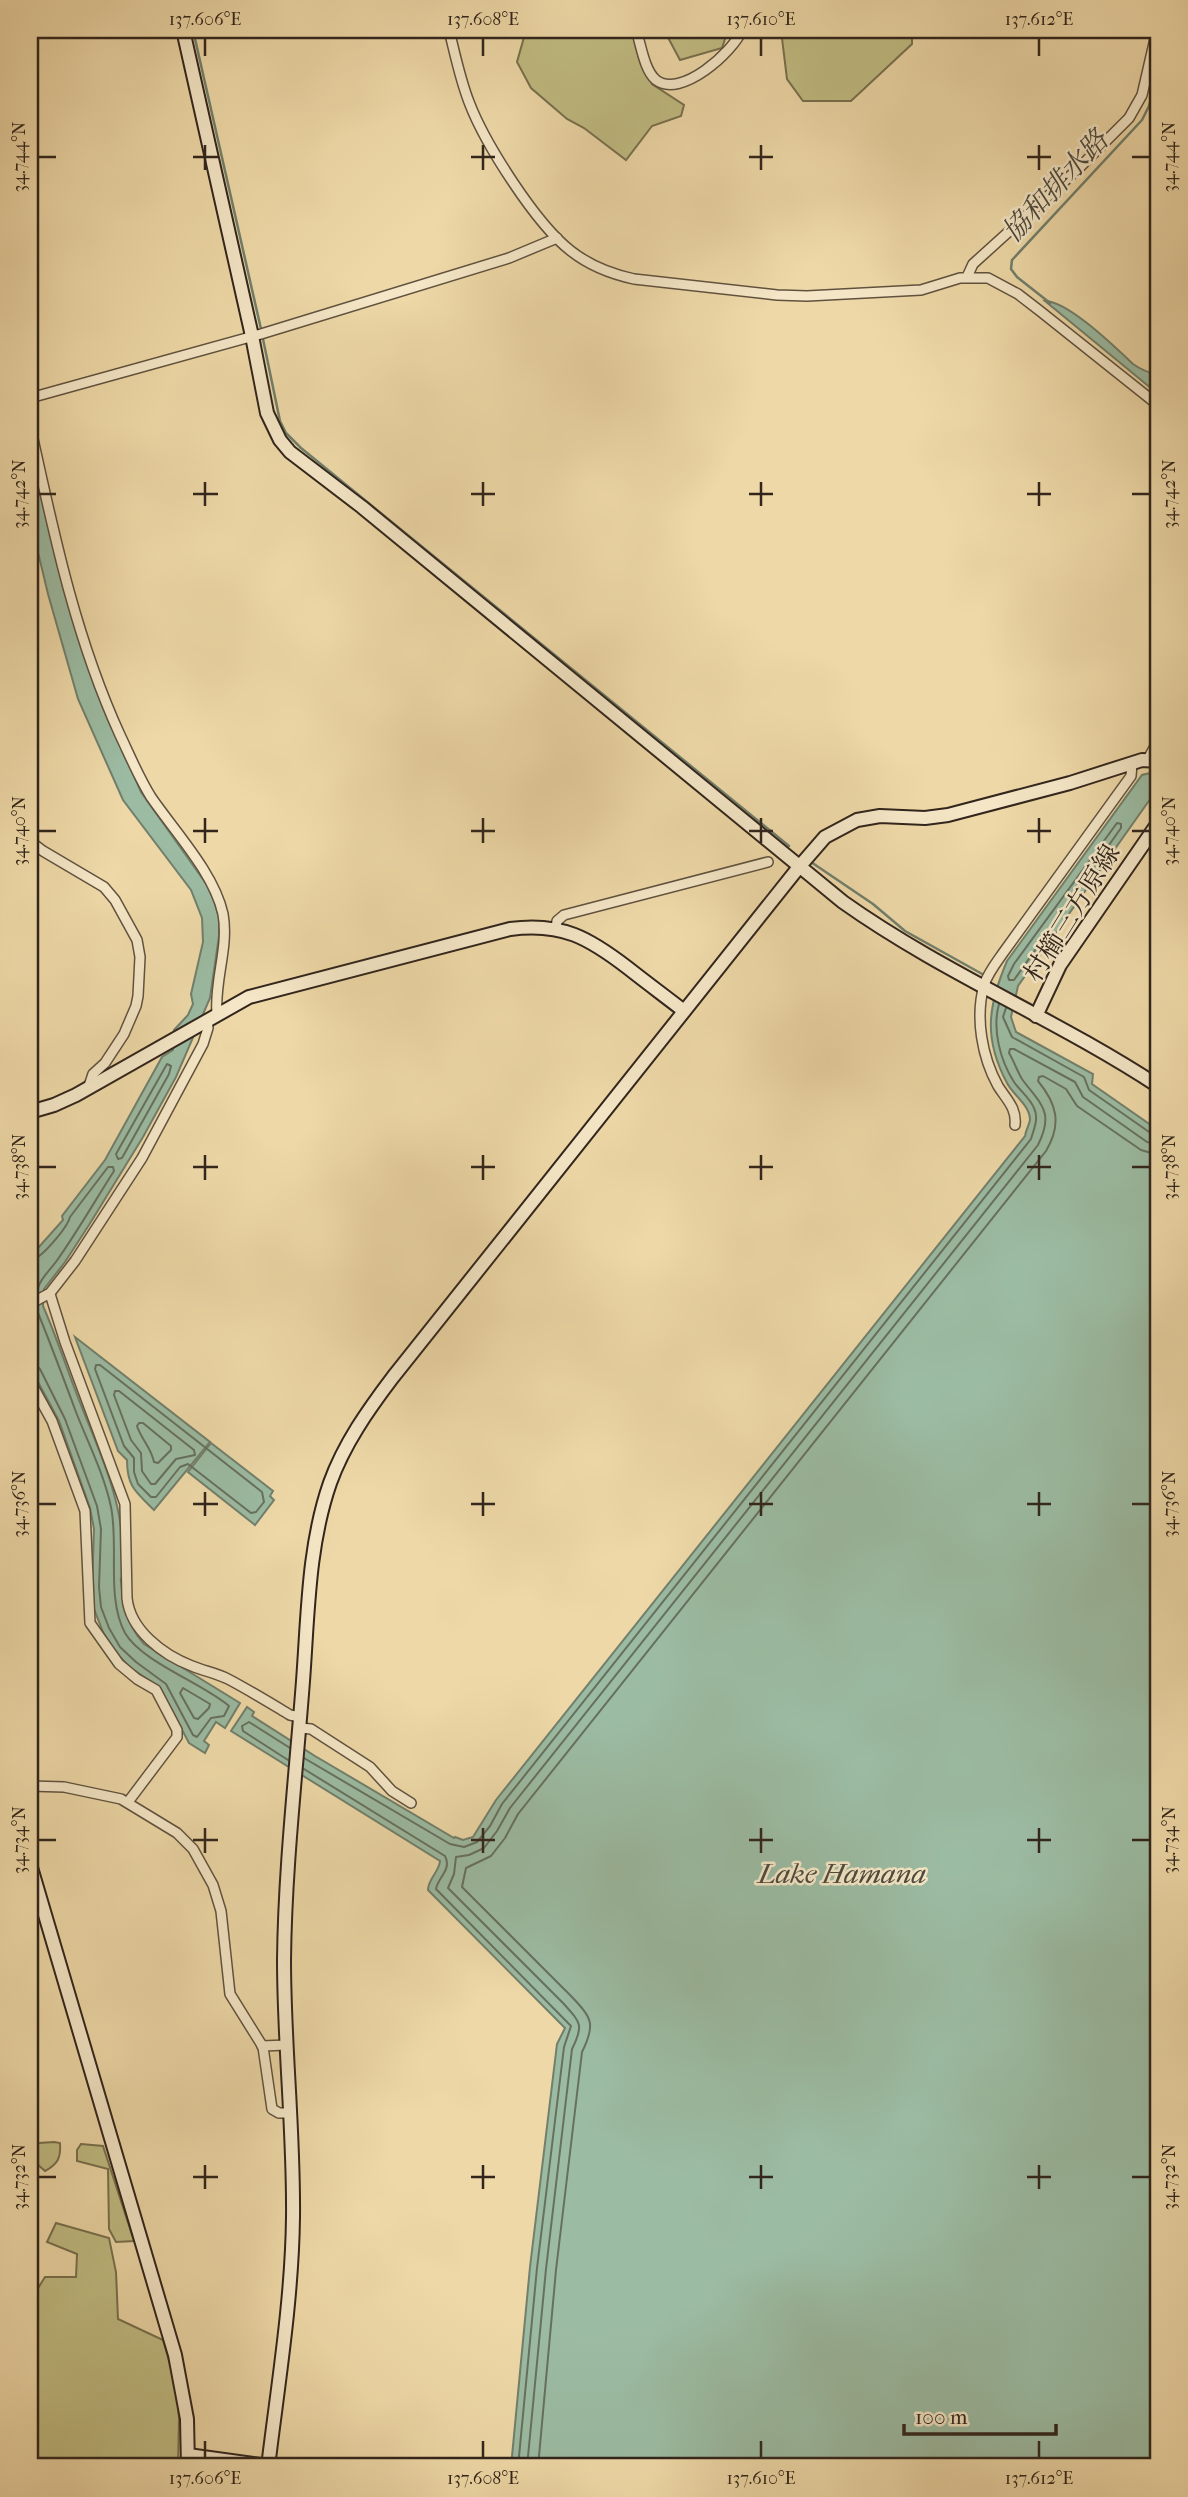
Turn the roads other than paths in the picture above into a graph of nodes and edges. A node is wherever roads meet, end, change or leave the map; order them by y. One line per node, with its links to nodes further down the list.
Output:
1 (183, 30): 9 (street)
2 (449, 30): 7 (street)
3 (636, 30): 4 (street)
4 (742, 30)
5 (1157, 30): 6 (street)
6 (1157, 44): 8 (street)
7 (557, 238): 8 (street); 9 (street)
8 (967, 277): 11 (street)
9 (252, 336): 10 (street); 19 (street)
10 (30, 398)
11 (1158, 405)
12 (30, 425): 24 (street)
13 (1158, 741): 14 (street)
14 (1153, 760): 15 (street)
15 (1132, 764): 19 (street); 21 (street)
16 (1158, 823): 23 (street, 村櫛三方原線)
17 (30, 841): 26 (street)
18 (768, 862): 20 (street)
19 (799, 867): 21 (street); 22 (street)
20 (556, 928): 22 (street); 24 (street)
21 (986, 989): 23 (street); 28 (street)
22 (684, 1012): 32 (street)
23 (1036, 1016): 25 (street, 村櫛三方原線)
24 (208, 1019): 26 (street); 29 (street)
25 (1158, 1086)
26 (88, 1089): 27 (street)
27 (30, 1112)
28 (1016, 1125)
29 (48, 1295): 30 (street); 32 (street)
30 (30, 1304)
31 (30, 1381): 34 (street)
32 (300, 1726): 35 (street); 37 (street)
33 (30, 1786): 34 (street)
34 (128, 1802): 38 (street)
35 (411, 1803)
36 (30, 1864): 40 (street)
37 (287, 2045): 38 (street); 39 (street)
38 (262, 2046): 39 (street)
39 (290, 2113): 41 (street)
40 (188, 2461): 41 (street)
41 (269, 2467)

